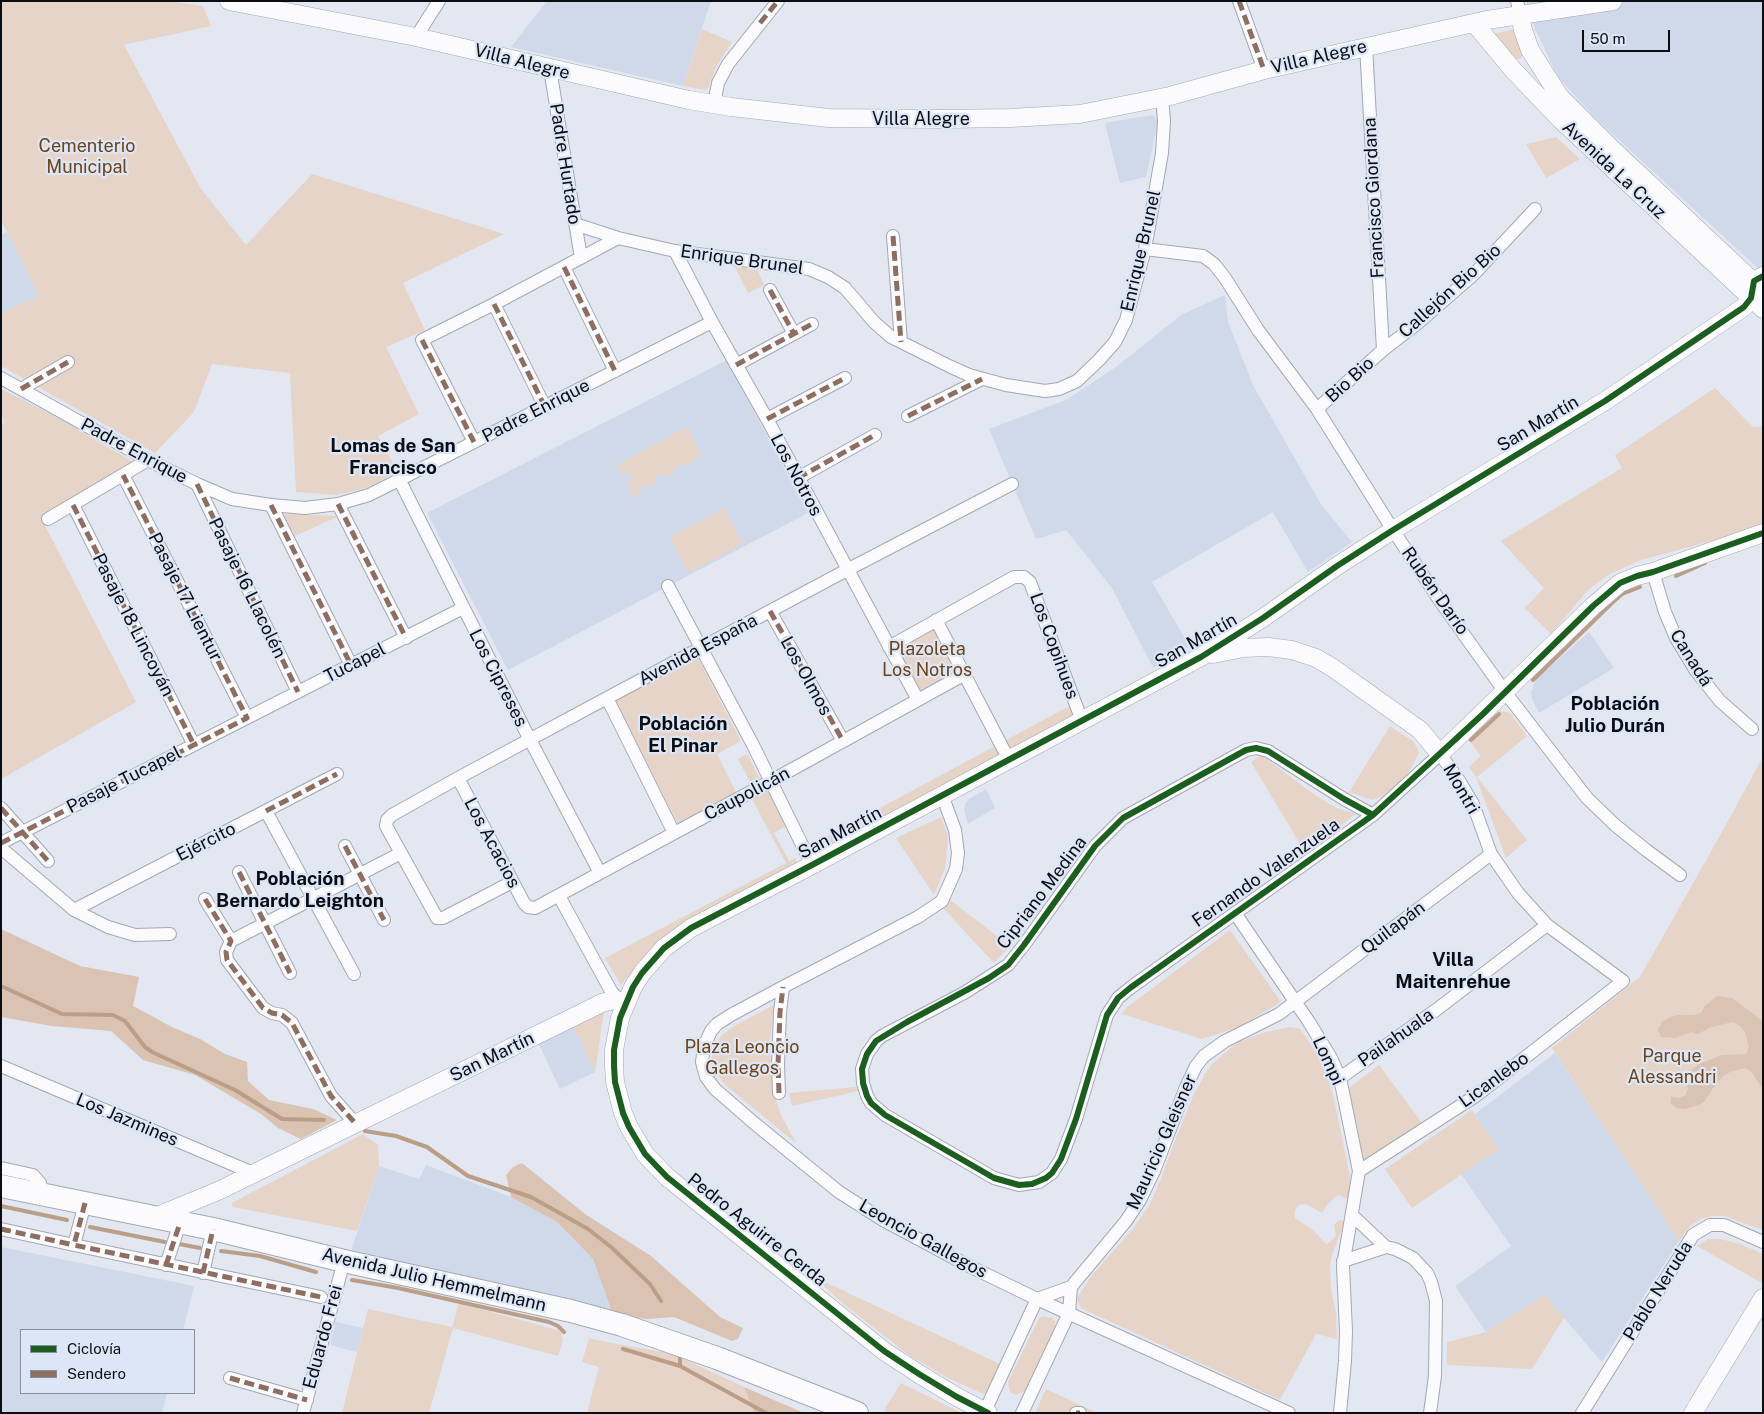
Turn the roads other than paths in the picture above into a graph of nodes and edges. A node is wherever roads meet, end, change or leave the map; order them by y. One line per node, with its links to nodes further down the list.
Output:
1 (228, 1): 8 (street, Villa Alegre)
2 (439, 1): 8 (street)
3 (778, 1): 15 (street)
4 (1239, 1): 12 (street)
5 (1613, 1): 6 (street, Villa Alegre)
6 (1518, 8): 7 (street, Villa Alegre); 10 (street, Avenida La Cruz)
7 (1474, 23): 9 (street, Villa Alegre); 13 (street, Avenida La Cruz)
8 (416, 37): 11 (street, Villa Alegre)
9 (1366, 46): 12 (street, Villa Alegre); 31 (street, Francisco Giordana)
10 (1534, 58): 13 (street); 25 (street, Avenida La Cruz)
11 (550, 69): 15 (street, Villa Alegre); 17 (street, Padre Hurtado)
12 (1264, 70): 14 (street, Villa Alegre)
13 (1514, 71): 25 (street, Avenida La Cruz)
14 (1162, 97): 15 (street, Villa Alegre); 20 (street, Enrique Brunel)
15 (714, 104)
16 (1535, 209): 31 (street, Callejón Bio Bio)
17 (575, 224): 19 (street, Enrique Brunel); 22 (street, Padre Hurtado)
18 (893, 236): 30 (street)
19 (618, 238): 21 (street, Enrique Brunel); 22 (street)
20 (1145, 249): 37 (street, Enrique Brunel); 40 (street, Rubén Darío)
21 (675, 251): 27 (street, Los Notros); 30 (street, Enrique Brunel)
22 (581, 258): 23 (street)
23 (564, 267): 26 (street); 34 (street)
24 (770, 290): 29 (street)
25 (1759, 291): 55 (street, San Martín)
26 (494, 304): 39 (street); 44 (street)
27 (712, 322): 33 (street, Los Notros); 34 (street, Padre Enrique)
28 (812, 324): 29 (street)
29 (794, 334): 33 (street)
30 (901, 342): 37 (street, Enrique Brunel)
31 (1383, 350): 40 (street, Bio Bio)
32 (68, 362): 38 (street)
33 (736, 365): 42 (street, Los Notros)
34 (615, 371): 39 (street, Padre Enrique)
35 (1, 378): 38 (street, Padre Enrique)
36 (844, 378): 42 (street)
37 (982, 379): 41 (street)
38 (21, 389): 45 (street, Padre Enrique)
39 (545, 407): 44 (street, Padre Enrique)
40 (1317, 409): 55 (street, Rubén Darío)
41 (908, 416)
42 (767, 419): 47 (street, Los Notros)
43 (875, 435): 47 (street)
44 (474, 442): 48 (street, Padre Enrique)
45 (148, 460): 46 (street); 49 (street, Padre Enrique)
46 (123, 475): 52 (street); 75 (street, Pasaje 17 Lientur)
47 (798, 478): 57 (street, Los Notros)
48 (400, 481): 51 (street, Padre Enrique); 60 (street, Los Cipreses)
49 (197, 484): 53 (street, Padre Enrique); 71 (street, Pasaje 16 Llacolén)
50 (1012, 484): 57 (street, Avenida España)
51 (338, 504): 53 (street, Padre Enrique); 64 (street)
52 (73, 505): 54 (street); 82 (street, Pasaje 18 Lincoyán)
53 (271, 505): 69 (street)
54 (48, 519)
55 (1392, 530): 62 (street, San Martín); 72 (street, Rubén Darío)
56 (1763, 533): 58 (street, Fernando Valenzuela)
57 (847, 570): 61 (street, Avenida España); 65 (street, Los Notros)
58 (1653, 572): 72 (street, Fernando Valenzuela); 79 (street, Canadá)
59 (668, 586): 67 (street)
60 (463, 608): 64 (street, Tucapel); 80 (street, Los Cipreses)
61 (770, 611): 67 (street, Avenida España); 81 (street, Los Olmos)
62 (1264, 618): 66 (street); 68 (street, San Martín)
63 (936, 620): 65 (street, Los Copihues); 70 (street); 76 (street, Los Copihues)
64 (406, 638): 69 (street, Tucapel)
65 (889, 646): 74 (street, Los Notros)
66 (1268, 647): 68 (street, Montri); 78 (street, Montri)
67 (701, 648): 73 (street, Avenida España); 87 (street)
68 (1201, 657): 76 (street, San Martín)
69 (351, 665): 71 (street, Tucapel)
70 (965, 674): 74 (street, Caupolicán); 84 (street)
71 (298, 692): 75 (street, Tucapel)
72 (1505, 692): 77 (street, Fernando Valenzuela); 104 (street, Rubén Darío)
73 (606, 698): 80 (street, Avenida España); 93 (street)
74 (918, 700): 81 (street, Caupolicán)
75 (247, 718): 82 (street, Pasaje Tucapel)
76 (1082, 721): 84 (street, San Martín)
77 (1469, 727): 78 (street); 83 (street, Fernando Valenzuela)
78 (1420, 730): 83 (street, Montri)
79 (1752, 730)
80 (530, 740): 86 (street, Avenida España); 102 (street, Los Cipreses)
81 (843, 741): 87 (street, Caupolicán)
82 (194, 745): 92 (street, Pasaje Tucapel)
83 (1440, 754): 91 (street, Fernando Valenzuela); 98 (street, Montri)
84 (1009, 760): 88 (street, San Martín)
85 (338, 774): 90 (street, Ejército)
86 (458, 778): 97 (street, Avenida España); 105 (street, Los Acacios)
87 (771, 781): 93 (street, Caupolicán); 100 (street)
88 (942, 795): 100 (street, San Martín); 120 (street, Leoncio Gallegos)
89 (1, 808): 92 (street)
90 (266, 811): 107 (street); 110 (street, Ejército)
91 (1373, 815): 111 (street, Fernando Valenzuela); 125 (street, Cipriano Medina)
92 (23, 832): 94 (street, Pasaje Tucapel); 99 (street)
93 (674, 833): 102 (street, Caupolicán)
94 (1, 843)
95 (345, 846): 103 (street)
96 (1, 848): 110 (street)
97 (401, 853): 103 (street); 105 (street)
98 (1491, 854): 114 (street, Montri); 121 (street, Quilapán)
99 (48, 861)
100 (812, 865): 122 (street, San Martín)
101 (239, 872): 113 (street)
102 (600, 873): 106 (street, Caupolicán)
103 (360, 874): 107 (street); 112 (street)
104 (1680, 875)
105 (512, 882): 109 (street, Los Acacios)
106 (559, 896): 109 (street, Caupolicán); 122 (street)
107 (314, 898): 113 (street); 118 (street)
108 (205, 900): 116 (street)
109 (528, 907)
110 (74, 910): 115 (street)
111 (1235, 913): 121 (street, Lompi); 125 (street, Fernando Valenzuela)
112 (384, 920)
113 (265, 923): 116 (street); 117 (street)
114 (1547, 925): 119 (street, Montri); 124 (street, Pailahuala)
115 (170, 934)
116 (231, 941): 127 (street)
117 (290, 973)
118 (354, 974)
119 (1623, 981): 129 (street, Licanlebo)
120 (783, 987): 126 (street); 148 (street, Leoncio Gallegos)
121 (1295, 1001): 124 (street, Lompi); 145 (street, Mauricio Gleisner)
122 (626, 1002): 127 (street, San Martín); 152 (street, Pedro Aguirre Cerda)
123 (1, 1066): 130 (street, Los Jazmines)
124 (1340, 1078): 129 (street, Lompi)
125 (863, 1082)
126 (779, 1093)
127 (355, 1123): 130 (street, San Martín)
128 (1, 1168): 132 (street)
129 (1359, 1171): 134 (street, Lompi)
130 (253, 1173): 135 (street, San Martín)
131 (1, 1186): 132 (highway, Avenida Julio Hemmelmann)
132 (43, 1195): 133 (highway, Avenida Julio Hemmelmann)
133 (86, 1203): 135 (highway, Avenida Julio Hemmelmann); 139 (street)
134 (1352, 1216): 140 (street); 142 (street, Lompi)
135 (170, 1220): 137 (highway, Avenida Julio Hemmelmann); 143 (street)
136 (1, 1229): 139 (street)
137 (212, 1229): 141 (highway, Avenida Julio Hemmelmann); 144 (street)
138 (1763, 1242): 161 (street, Pablo Neruda)
139 (74, 1245): 143 (street)
140 (1386, 1247): 142 (street); 160 (street)
141 (344, 1260): 151 (street, Eduardo Frei); 154 (highway, Avenida Julio Hemmelmann)
142 (1343, 1261): 159 (street, Lompi)
143 (166, 1265): 144 (street)
144 (203, 1273): 146 (street)
145 (1071, 1287): 148 (street); 149 (street)
146 (321, 1297)
147 (1763, 1298): 162 (street)
148 (1037, 1299): 149 (street, Leoncio Gallegos); 152 (street)
149 (1069, 1313): 155 (street); 158 (street, Leoncio Gallegos)
150 (230, 1378): 151 (street)
151 (307, 1400): 153 (street, Eduardo Frei)
152 (986, 1412)
153 (303, 1413)
154 (857, 1413)
155 (1022, 1413)
156 (1076, 1413): 157 (street)
157 (1080, 1413)
158 (1289, 1413)
159 (1340, 1413)
160 (1430, 1413)
161 (1582, 1413)
162 (1693, 1413)

